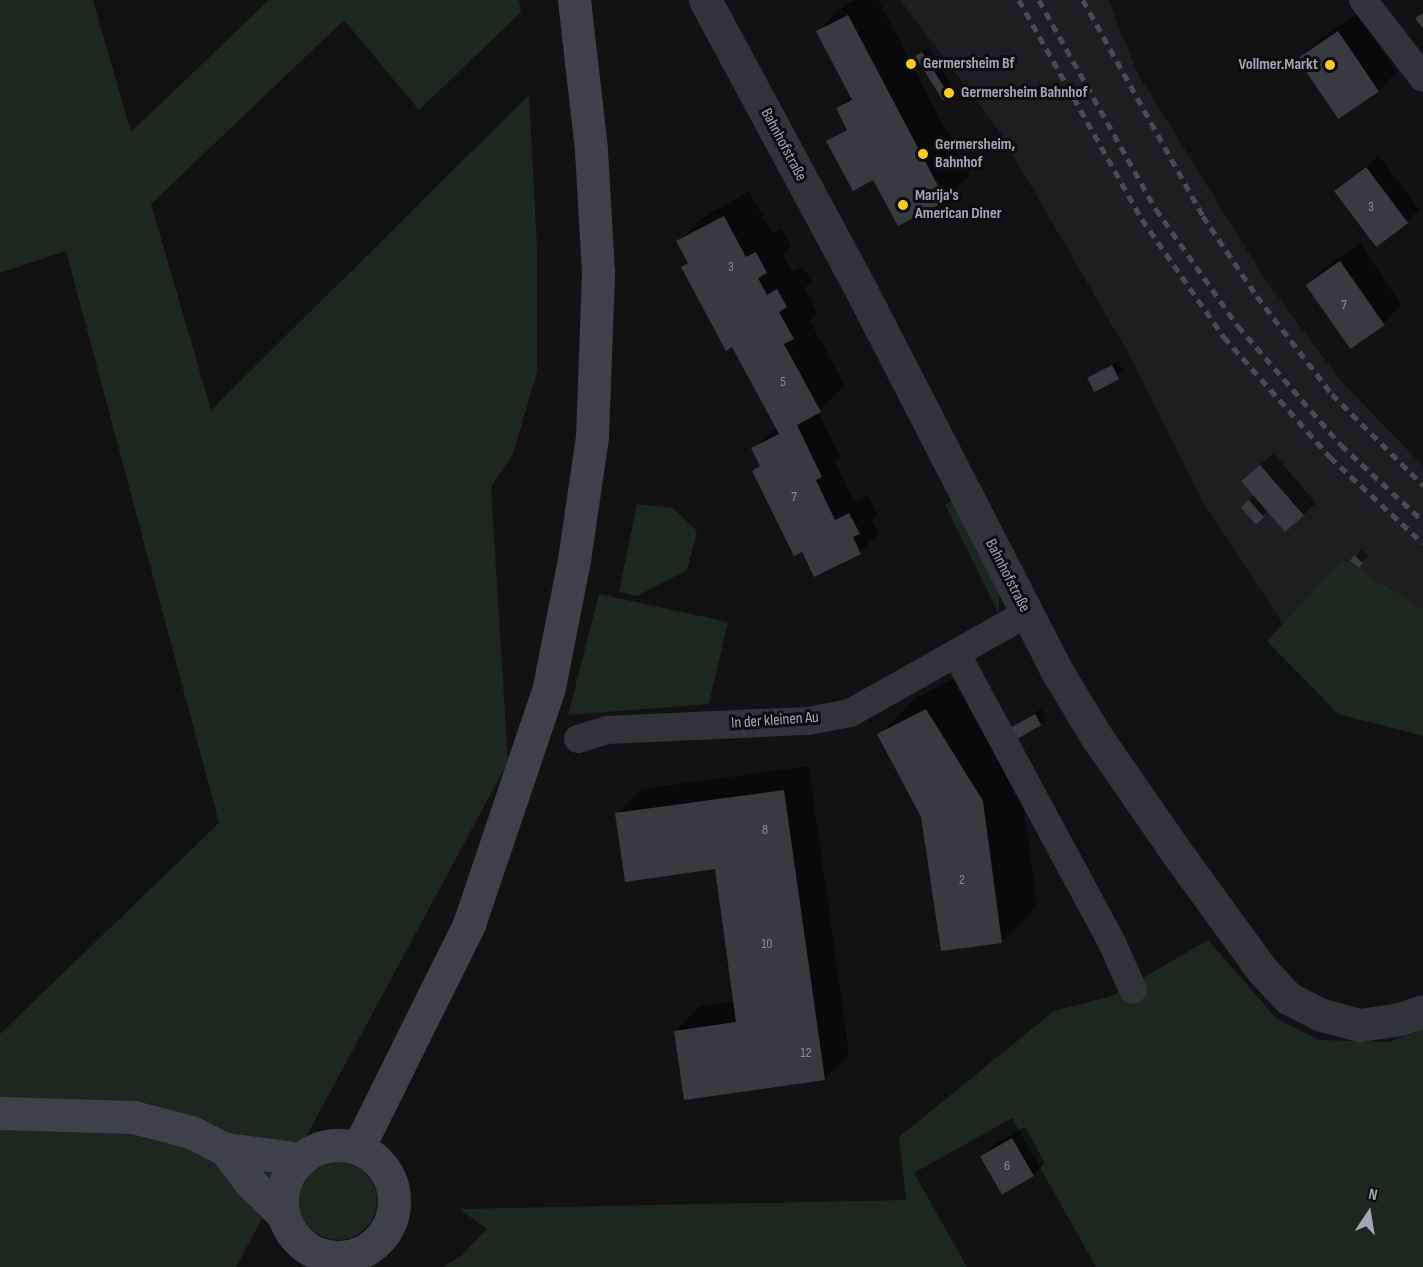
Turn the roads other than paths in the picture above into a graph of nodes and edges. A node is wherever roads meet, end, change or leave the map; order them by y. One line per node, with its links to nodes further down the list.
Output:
1 (574, 0): 11 (main road)
2 (705, 0): 5 (street, Bahnhofstraße)
3 (1363, 0): 4 (street)
4 (1423, 78)
5 (1026, 614): 6 (street, In der kleinen Au); 9 (street, Bahnhofstraße)
6 (956, 653): 7 (street, In der kleinen Au); 8 (street)
7 (578, 739)
8 (1133, 990)
9 (1423, 1011)
10 (0, 1113): 12 (main road)
11 (358, 1148): 13 (main road); 15 (main road)
12 (225, 1149): 13 (main road); 14 (main road)
13 (301, 1159): 14 (main road)
14 (283, 1215): 15 (main road)
15 (313, 1260)

